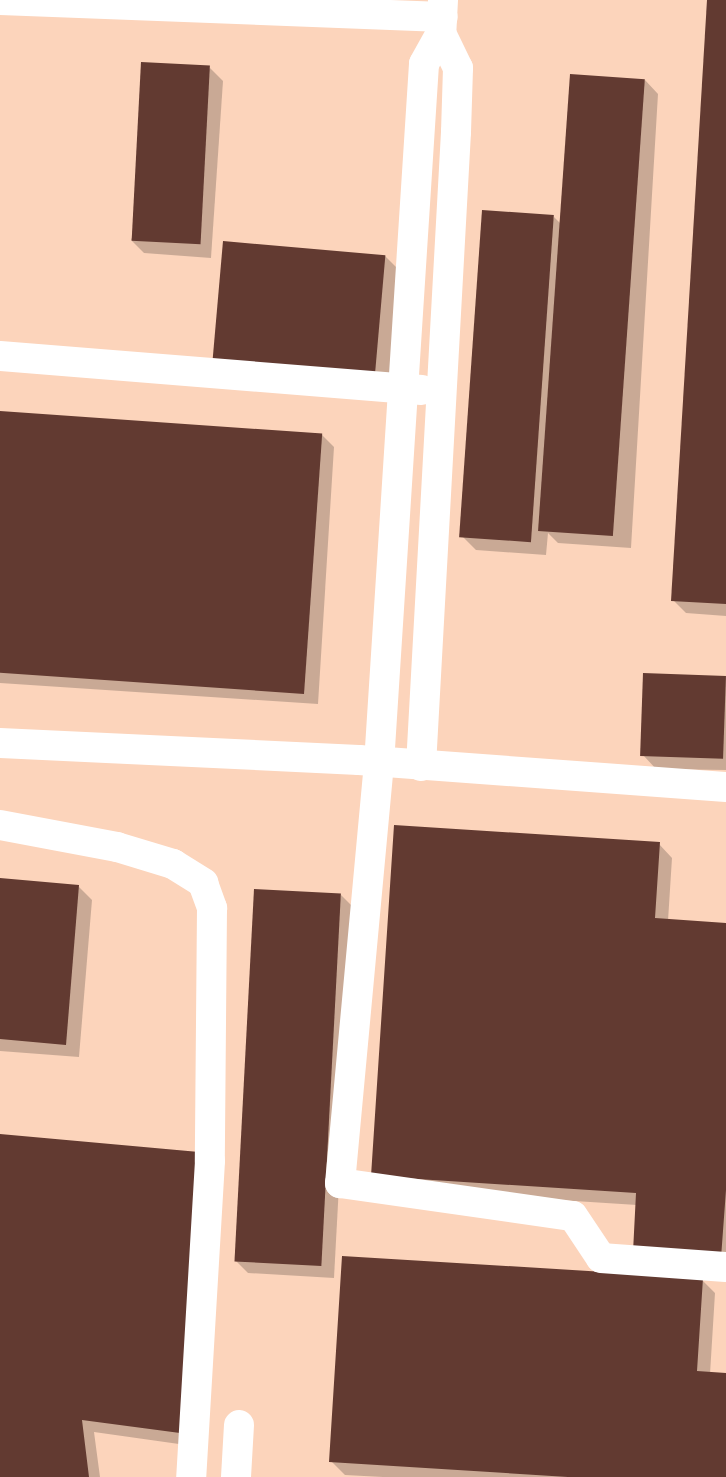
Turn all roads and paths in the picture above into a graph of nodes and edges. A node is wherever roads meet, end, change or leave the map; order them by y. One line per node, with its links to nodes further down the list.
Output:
1 (0, 0): 2 (lane)
2 (442, 17): 4 (lane); 5 (lane)
3 (0, 356): 4 (lane)
4 (401, 389): 5 (lane); 7 (lane)
5 (439, 391): 8 (lane)
6 (0, 744): 7 (lane)
7 (379, 763): 8 (lane); 11 (lane)
8 (421, 766): 9 (lane)
9 (726, 787)
10 (0, 825): 13 (lane)
11 (726, 1267)
12 (239, 1425): 14 (lane)
13 (191, 1477)
14 (236, 1477)

